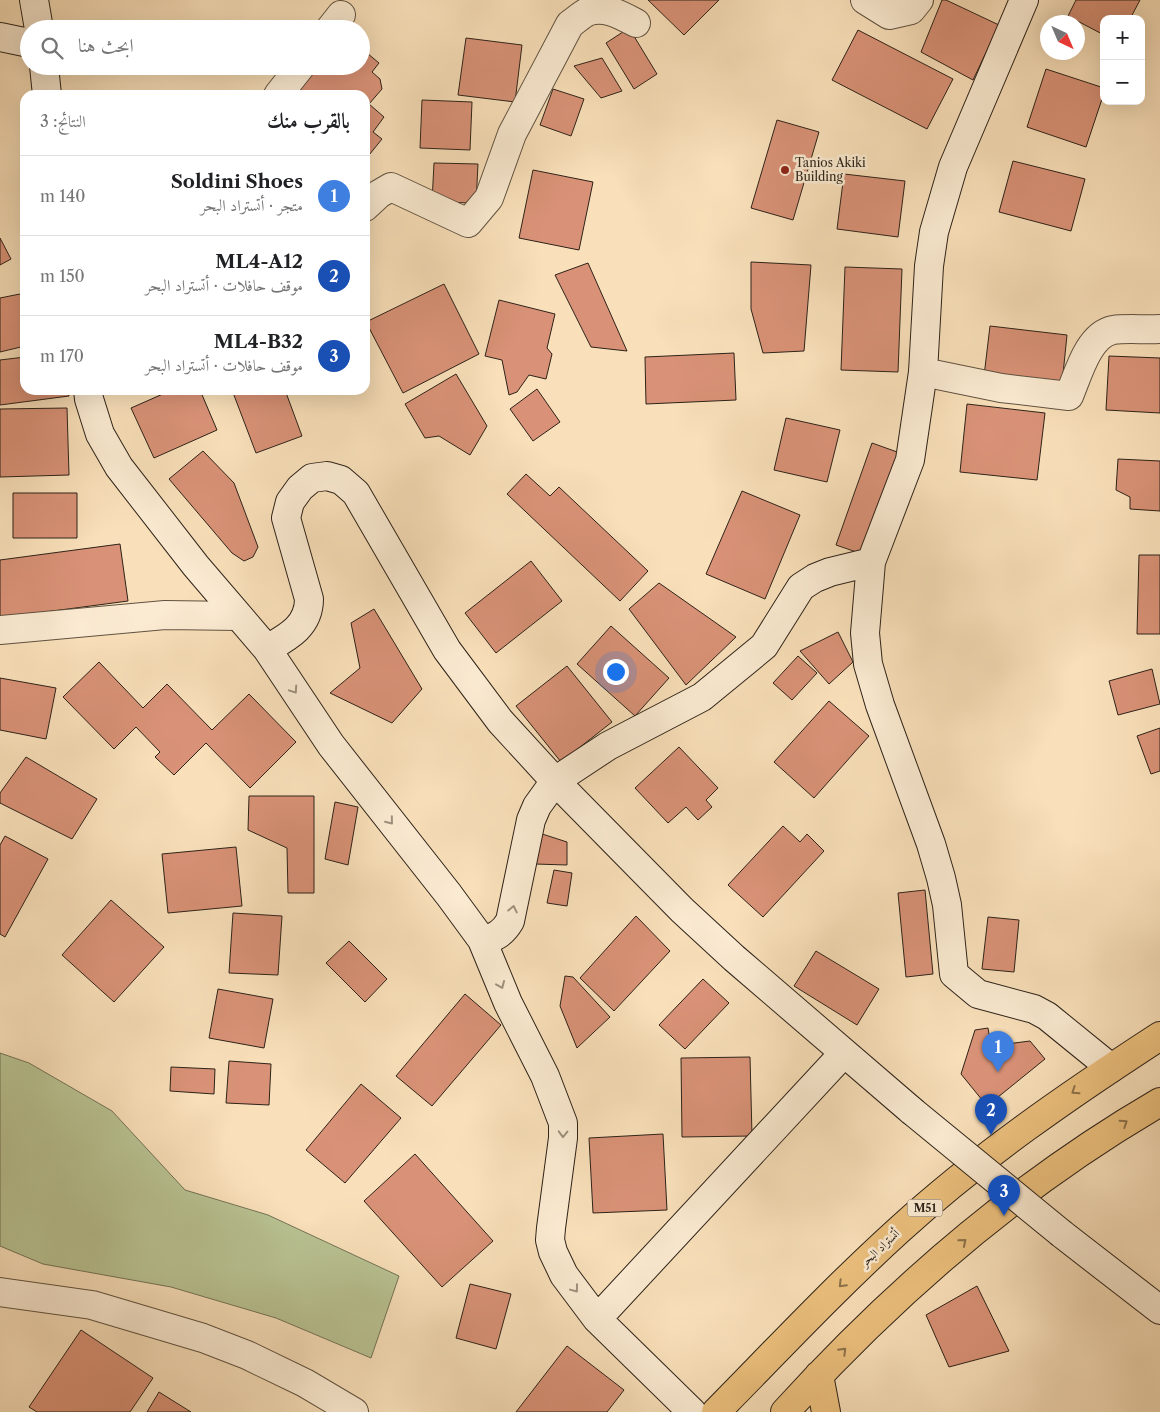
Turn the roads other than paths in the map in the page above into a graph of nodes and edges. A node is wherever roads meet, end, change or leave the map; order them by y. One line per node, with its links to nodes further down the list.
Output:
1 (34, 0): 5 (street)
2 (865, 0): 3 (street)
3 (919, 0)
4 (1024, 0): 15 (street)
5 (37, 20)
6 (636, 23): 13 (street)
7 (0, 37): 8 (street)
8 (20, 41)
9 (45, 75): 11 (street)
10 (294, 75): 12 (street)
11 (46, 90)
12 (282, 90)
13 (370, 202)
14 (1160, 330): 15 (street)
15 (923, 372): 17 (street)
16 (89, 395): 18 (street)
17 (871, 562): 21 (street); 25 (street)
18 (238, 616): 19 (street); 20 (street)
19 (0, 630)
20 (266, 649): 21 (street); 22 (street, one-way to 22)
21 (555, 781): 22 (street, one-way to 21); 24 (street)
22 (482, 940): 29 (street, one-way to 29)
23 (1160, 1036): 25 (highway, أتستراد البحر / M51)
24 (844, 1052): 28 (street, bridge); 29 (street)
25 (1111, 1068): 33 (highway, أتستراد البحر / M51, one-way to 33)
26 (1160, 1102): 30 (highway, one-way to 26)
27 (0, 1292): 31 (street)
28 (1160, 1310)
29 (598, 1319): 32 (street)
30 (819, 1375): 34 (highway); 35 (highway)
31 (354, 1412)
32 (692, 1412)
33 (716, 1412)
34 (785, 1412)
35 (826, 1412)

